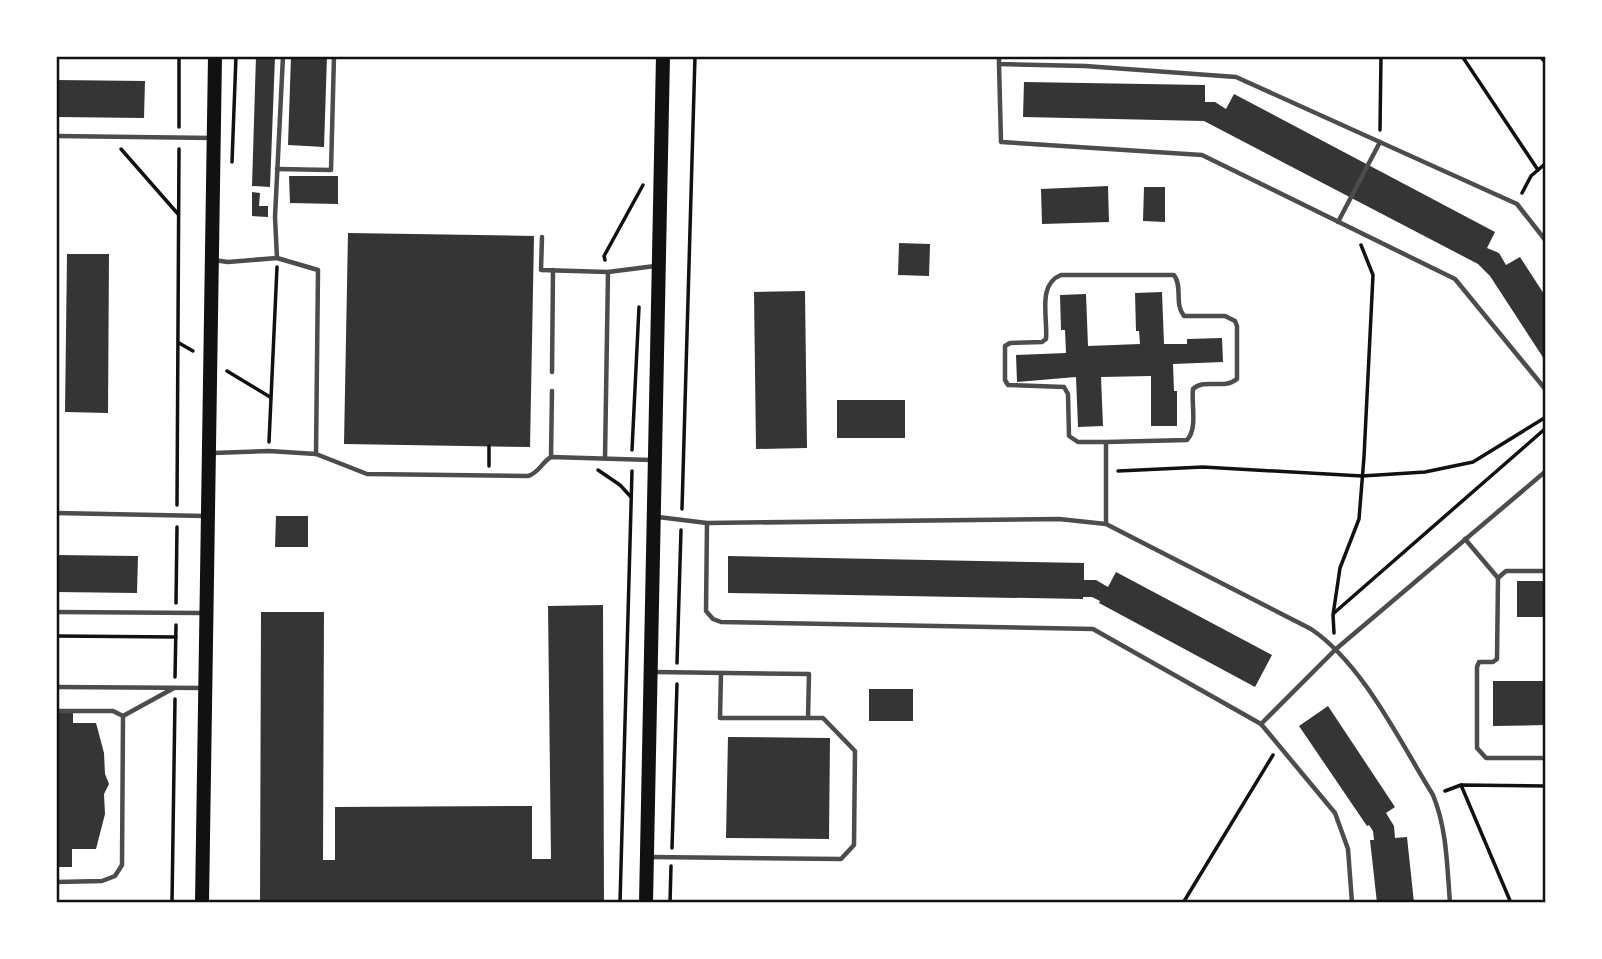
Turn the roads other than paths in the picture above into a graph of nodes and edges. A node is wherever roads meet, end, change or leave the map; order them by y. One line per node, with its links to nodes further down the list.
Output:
1 (215, 56): 8 (main road)
2 (282, 56): 10 (lane)
3 (334, 56): 10 (lane)
4 (663, 56): 16 (main road)
5 (999, 56): 6 (lane)
6 (999, 64): 9 (lane); 11 (lane)
7 (56, 136): 8 (lane)
8 (214, 138): 15 (main road)
9 (1380, 142): 11 (lane); 13 (lane)
10 (277, 169): 14 (lane)
11 (1338, 222): 20 (lane)
12 (542, 237): 17 (lane)
13 (1546, 242)
14 (277, 258): 15 (lane); 24 (lane)
15 (212, 260): 23 (main road)
16 (659, 265): 18 (lane); 27 (main road)
17 (554, 270): 18 (lane); 19 (lane)
18 (608, 272): 26 (lane)
19 (552, 372)
20 (1546, 390)
21 (552, 391): 25 (lane)
22 (1105, 442): 22 (lane); 33 (lane)
23 (209, 453): 24 (lane); 30 (main road)
24 (316, 454): 25 (lane)
25 (551, 457): 26 (lane)
26 (605, 458): 27 (lane)
27 (655, 460): 31 (main road)
28 (1546, 471): 34 (lane)
29 (56, 513): 30 (lane)
30 (208, 516): 38 (main road)
31 (654, 517): 32 (lane); 40 (main road)
32 (708, 523): 33 (lane); 48 (lane)
33 (1106, 524): 39 (lane)
34 (1465, 539): 36 (lane); 39 (lane)
35 (1546, 571): 36 (lane)
36 (1498, 578): 49 (lane)
37 (56, 612): 38 (lane)
38 (206, 613): 44 (main road)
39 (1336, 649): 48 (lane); 55 (lane)
40 (650, 672): 41 (lane); 50 (main road)
41 (721, 673): 47 (lane); 47 (lane)
42 (56, 687): 43 (lane)
43 (175, 688): 44 (lane); 46 (lane)
44 (205, 688): 52 (main road)
45 (56, 711): 46 (lane)
46 (123, 716): 51 (lane)
47 (808, 718): 50 (lane)
48 (1261, 724): 54 (lane)
49 (1546, 758)
50 (647, 857): 53 (main road)
51 (56, 882)
52 (202, 903)
53 (646, 903)
54 (1352, 903)
55 (1450, 903)

